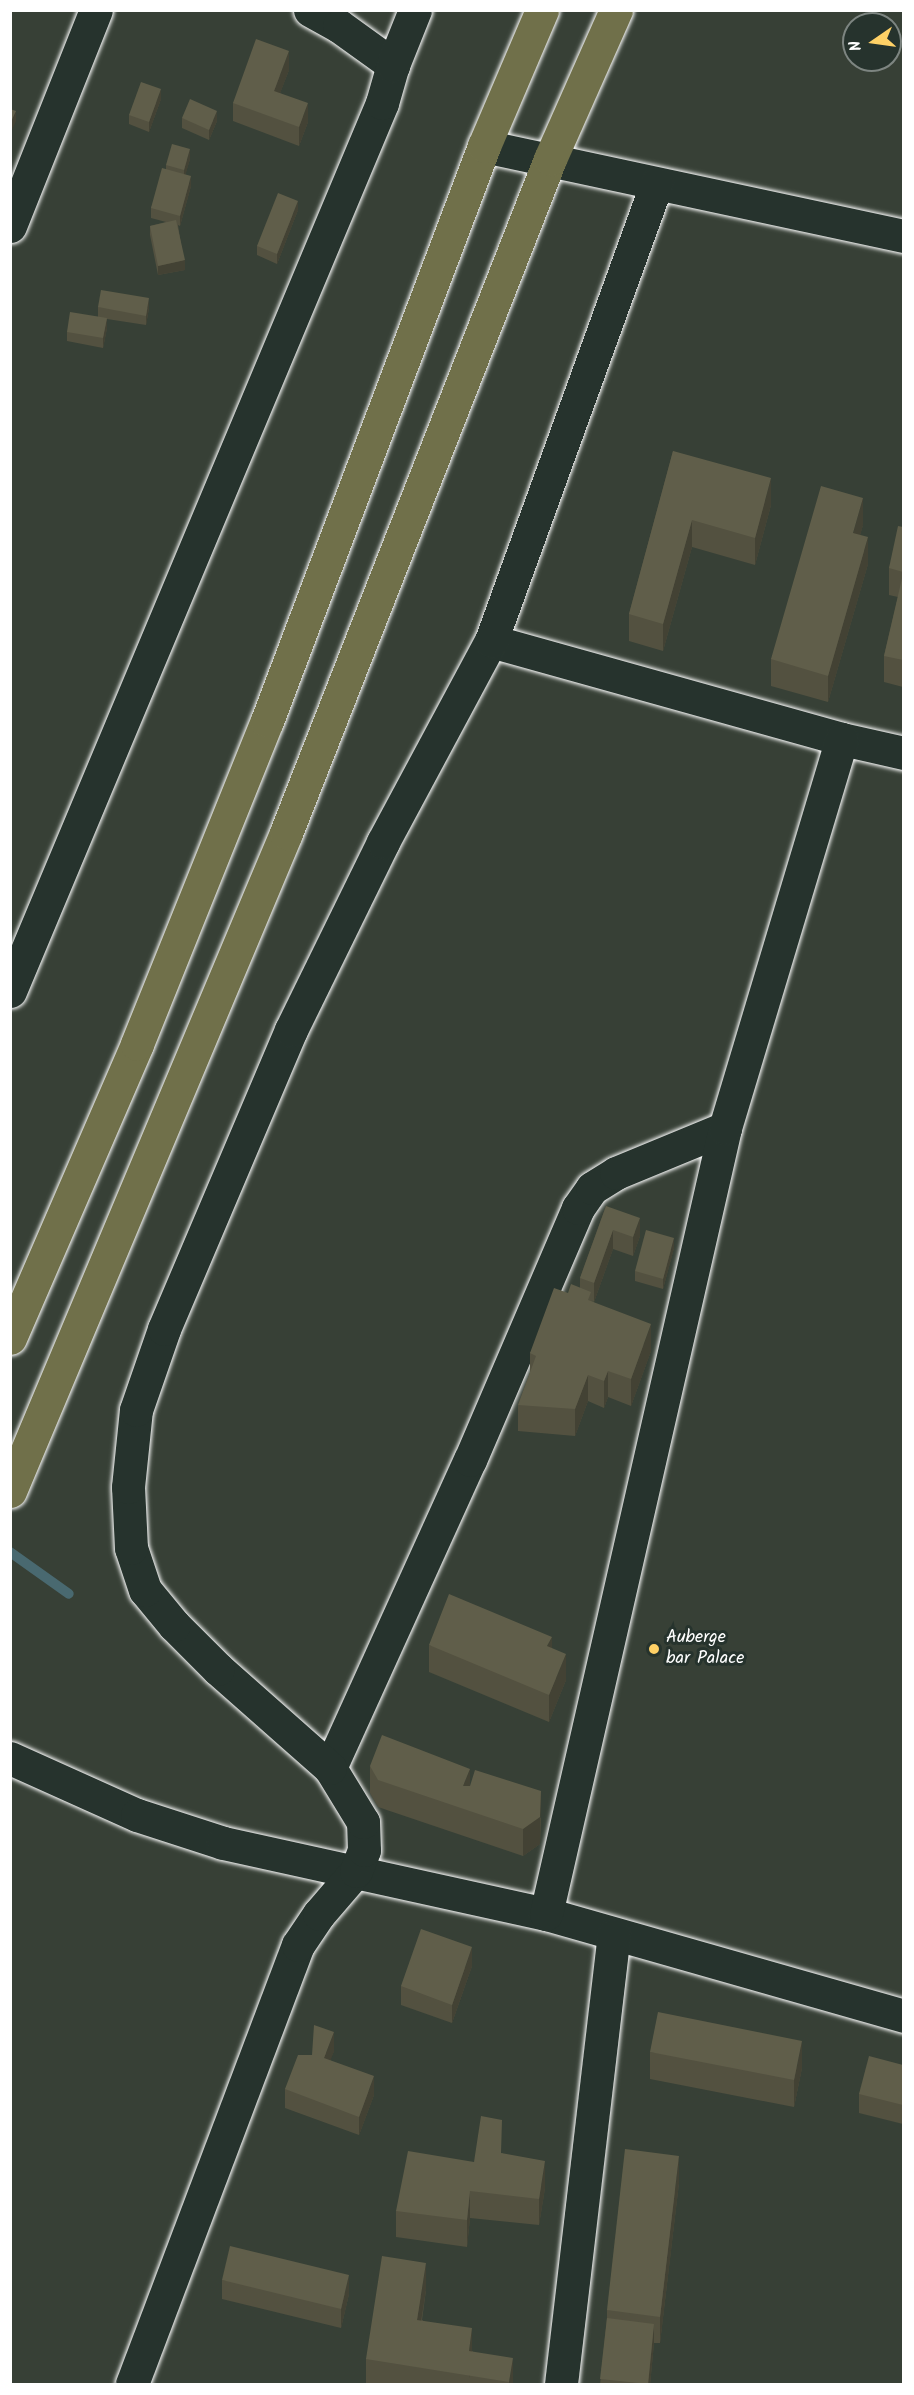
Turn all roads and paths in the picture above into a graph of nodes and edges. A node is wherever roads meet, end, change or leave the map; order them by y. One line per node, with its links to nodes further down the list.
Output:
1 (96, 10): 10 (street)
2 (310, 10): 6 (street)
3 (415, 10): 6 (street)
4 (542, 10): 7 (main road)
5 (616, 10): 8 (main road)
6 (393, 65): 15 (street)
7 (484, 146): 8 (street); 17 (main road)
8 (550, 159): 9 (street); 18 (main road)
9 (656, 184): 11 (street); 12 (street)
10 (10, 226)
11 (903, 236)
12 (490, 641): 13 (street); 20 (street)
13 (842, 739): 14 (street); 16 (street)
14 (903, 753)
15 (10, 992)
16 (725, 1128): 20 (street); 22 (street)
17 (10, 1338)
18 (10, 1491)
19 (10, 1758): 21 (street)
20 (330, 1768): 21 (street)
21 (356, 1871): 22 (street); 25 (street)
22 (546, 1914): 23 (street)
23 (614, 1935): 24 (street); 26 (street)
24 (903, 2016)
25 (132, 2385)
26 (561, 2385)

